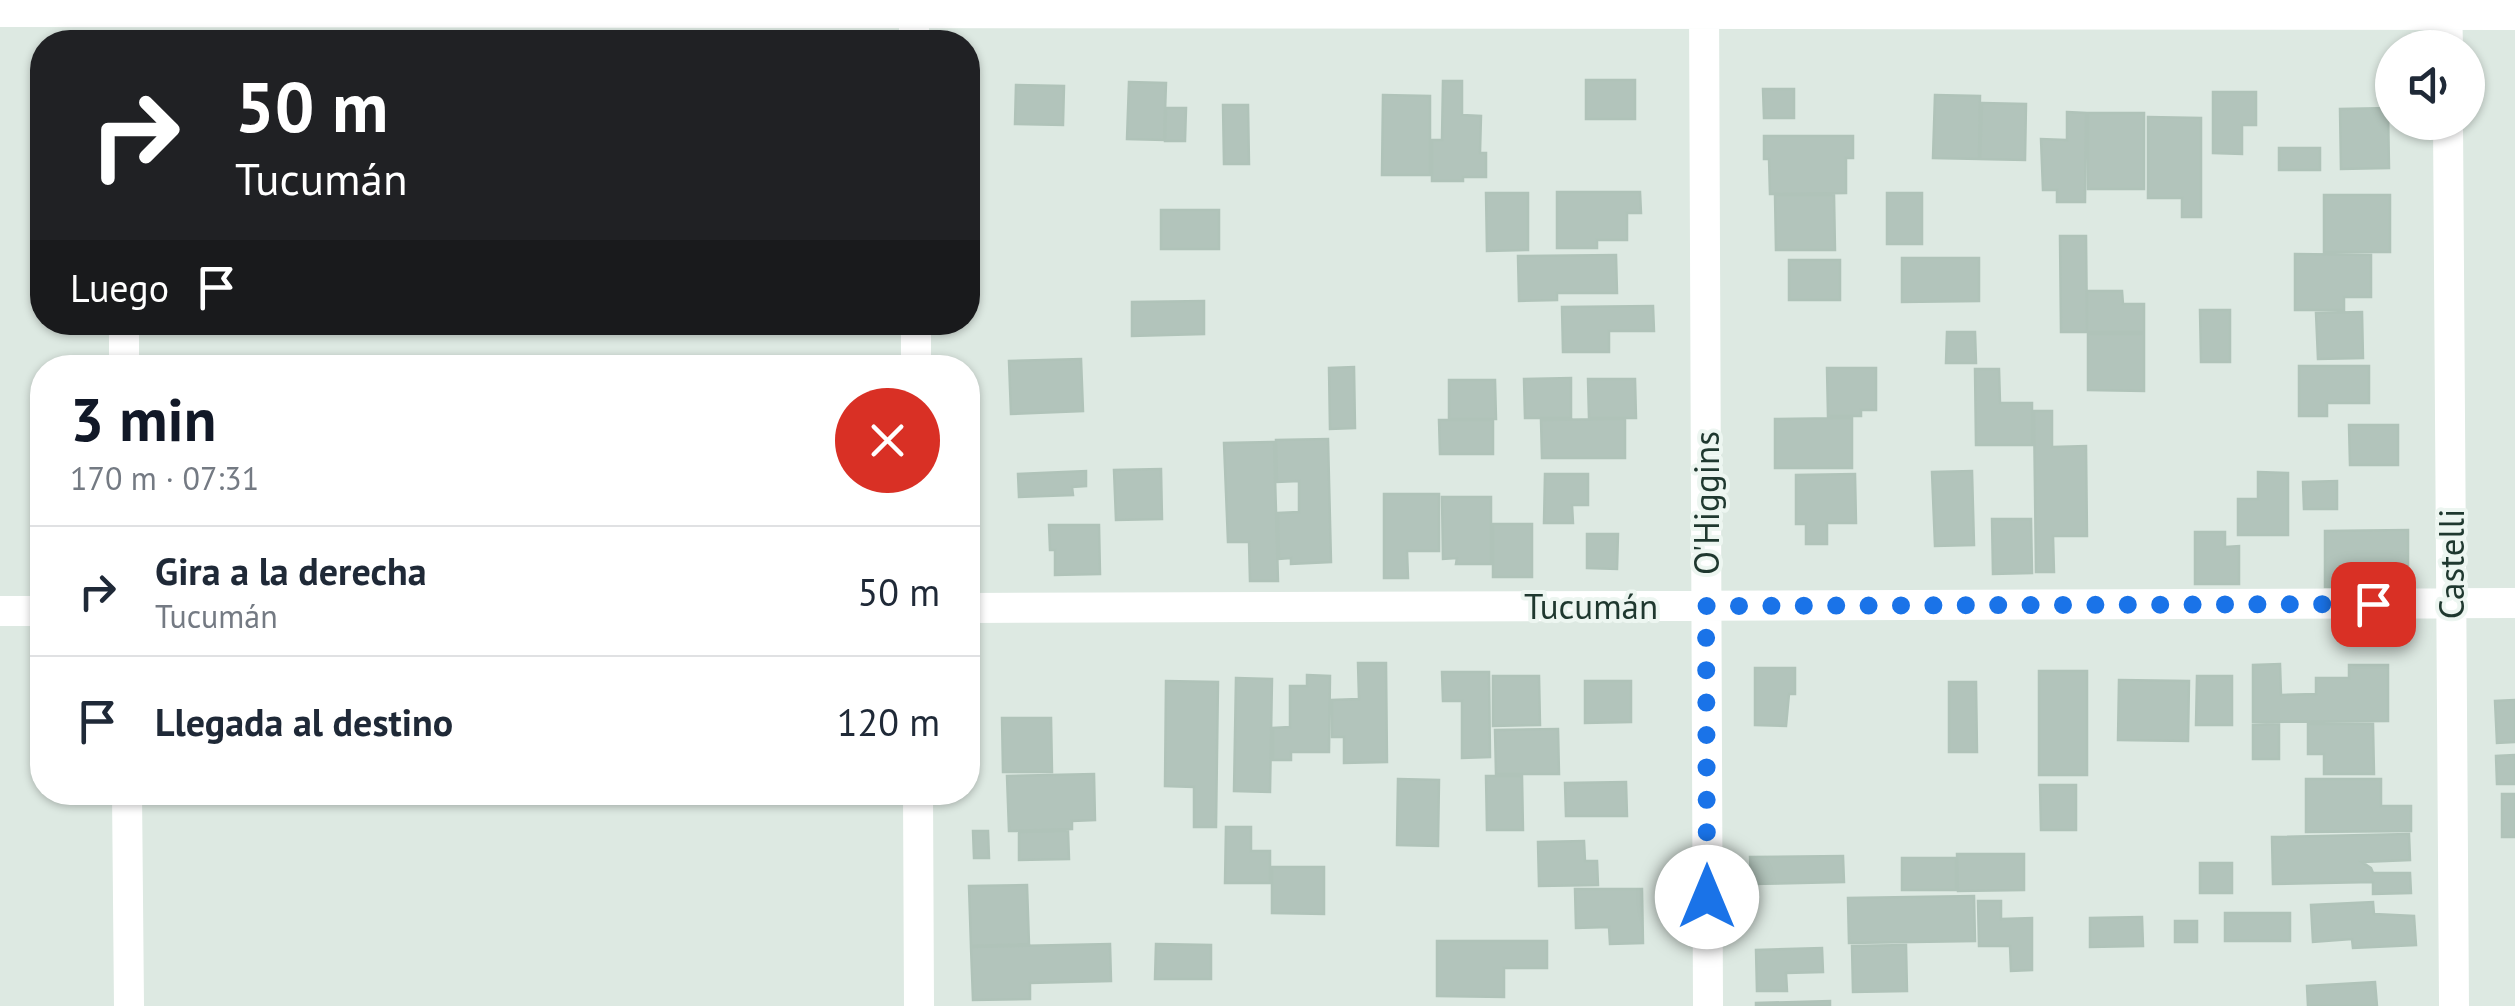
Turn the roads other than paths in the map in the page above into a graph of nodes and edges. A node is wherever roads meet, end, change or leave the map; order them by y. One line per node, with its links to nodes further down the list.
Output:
1 (1704, 7): 2 (street); 6 (street); 10 (street, O'Higgins)
2 (2448, 8): 4 (street)
3 (0, 12): 5 (street)
4 (2515, 16)
5 (122, 18): 6 (street)
6 (914, 19)
7 (2448, 140): 9 (street, Castelli)
8 (2515, 603): 9 (street, Tucumán)
9 (2452, 604): 10 (street, Tucumán); 19 (street, Castelli)
10 (1706, 606): 11 (street, Tucumán); 18 (street, O'Higgins)
11 (980, 608)
12 (0, 611): 13 (street)
13 (30, 611)
14 (127, 805): 16 (street)
15 (918, 805): 17 (street)
16 (129, 1006)
17 (919, 1006)
18 (1708, 1006)
19 (2454, 1006)

